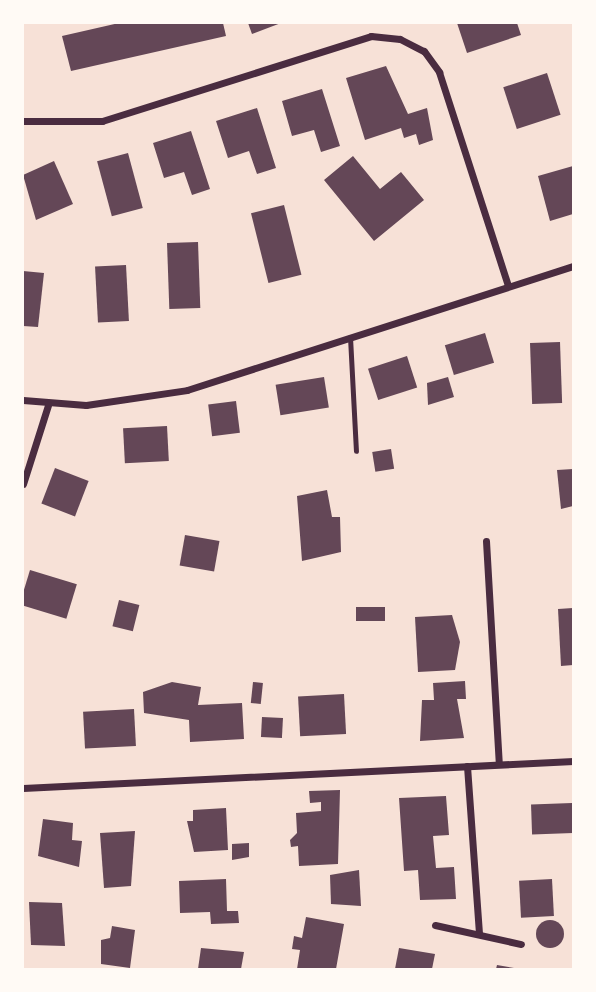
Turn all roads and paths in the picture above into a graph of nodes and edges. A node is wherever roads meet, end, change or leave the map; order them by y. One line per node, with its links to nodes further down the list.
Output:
1 (23, 121): 3 (street)
2 (573, 266): 3 (street)
3 (508, 286): 4 (street)
4 (350, 337): 6 (street); 7 (lane)
5 (23, 400): 6 (street)
6 (48, 405): 8 (street)
7 (356, 451)
8 (23, 484)
9 (486, 541): 11 (street)
10 (573, 761): 11 (street)
11 (499, 764): 12 (street)
12 (467, 766): 13 (street); 15 (street)
13 (23, 788)
14 (435, 925): 15 (street)
15 (479, 934): 16 (street)
16 (521, 944)

